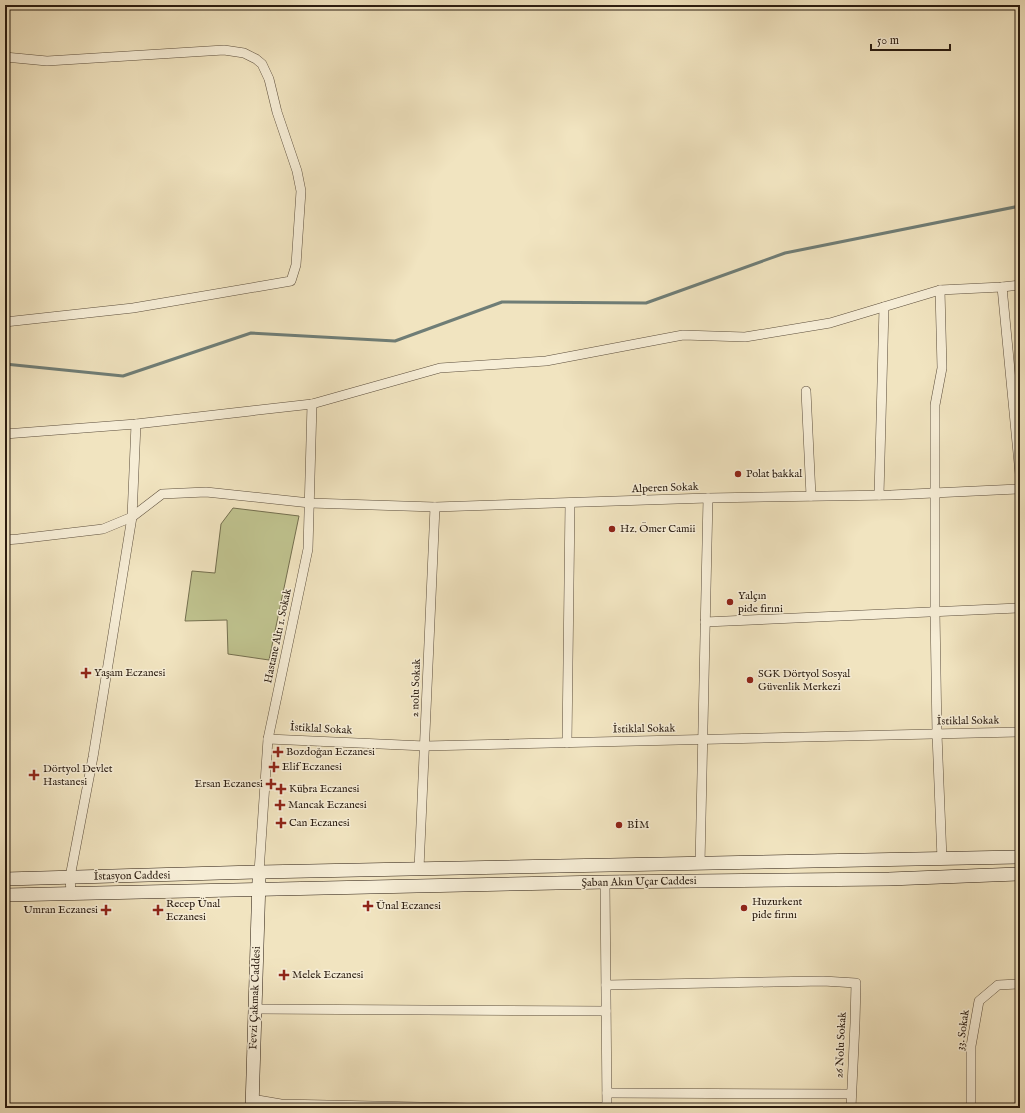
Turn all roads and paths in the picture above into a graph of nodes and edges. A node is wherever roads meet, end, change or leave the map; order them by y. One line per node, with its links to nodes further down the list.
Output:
1 (5, 57): 6 (street)
2 (1020, 285): 3 (street)
3 (1002, 287): 4 (street); 11 (street)
4 (940, 290): 5 (street); 13 (street)
5 (884, 307): 8 (street); 14 (street)
6 (5, 322)
7 (806, 391): 15 (street)
8 (312, 404): 9 (street); 17 (street, Hastane Altı 1. Sokak)
9 (136, 424): 10 (street); 20 (street)
10 (5, 434)
11 (1020, 474)
12 (1020, 489): 13 (street, Alperen Sokak)
13 (934, 493): 14 (street, Alperen Sokak); 23 (street)
14 (879, 495): 15 (street, Alperen Sokak)
15 (811, 496): 16 (street, Alperen Sokak)
16 (708, 498): 18 (street, Alperen Sokak); 24 (street)
17 (310, 503): 19 (street, Alperen Sokak); 20 (street, Alperen Sokak); 27 (street, Hastane Altı 1. Sokak)
18 (570, 503): 19 (street, Alperen Sokak); 29 (street)
19 (435, 507): 30 (street, 2 nolu Sokak)
20 (132, 517): 21 (street, Alperen Sokak); 37 (street)
21 (5, 540)
22 (1020, 608): 23 (street)
23 (935, 612): 24 (street); 26 (street)
24 (705, 622): 28 (street)
25 (1020, 732): 26 (street, İstiklal Sokak)
26 (937, 734): 28 (street, İstiklal Sokak); 32 (street)
27 (268, 739): 30 (street, İstiklal Sokak); 35 (street, Hastane Altı 1. Sokak)
28 (703, 740): 29 (street, İstiklal Sokak); 33 (street)
29 (567, 743): 30 (street, İstiklal Sokak)
30 (425, 746): 34 (street, 2 nolu Sokak)
31 (1020, 857): 32 (main road, Şaban Akın Uçar Caddesi)
32 (942, 859): 33 (main road, Şaban Akın Uçar Caddesi)
33 (700, 864): 34 (main road, Şaban Akın Uçar Caddesi)
34 (419, 869): 35 (main road, Şaban Akın Uçar Caddesi)
35 (259, 872): 37 (main road, İstasyon Caddesi); 40 (main road, Fevzi Çakmak Caddesi)
36 (1020, 874): 39 (main road, Şaban Akın Uçar Caddesi)
37 (70, 877): 38 (main road, İstasyon Caddesi); 41 (street)
38 (5, 879)
39 (605, 882): 40 (main road, Şaban Akın Uçar Caddesi); 44 (street)
40 (258, 889): 41 (main road, İstasyon Caddesi); 45 (main road, Fevzi Çakmak Caddesi)
41 (71, 893): 42 (main road, İstasyon Caddesi)
42 (5, 895)
43 (1020, 984): 52 (street, 33. Sokak)
44 (606, 985): 46 (street); 48 (street, 26 Nolu Sokak)
45 (255, 1009): 46 (street); 49 (main road, Fevzi Çakmak Caddesi)
46 (606, 1011): 47 (street)
47 (607, 1093): 48 (street); 50 (street)
48 (851, 1094): 51 (street, 26 Nolu Sokak)
49 (252, 1103): 50 (street)
50 (607, 1107)
51 (851, 1108)
52 (971, 1108)

